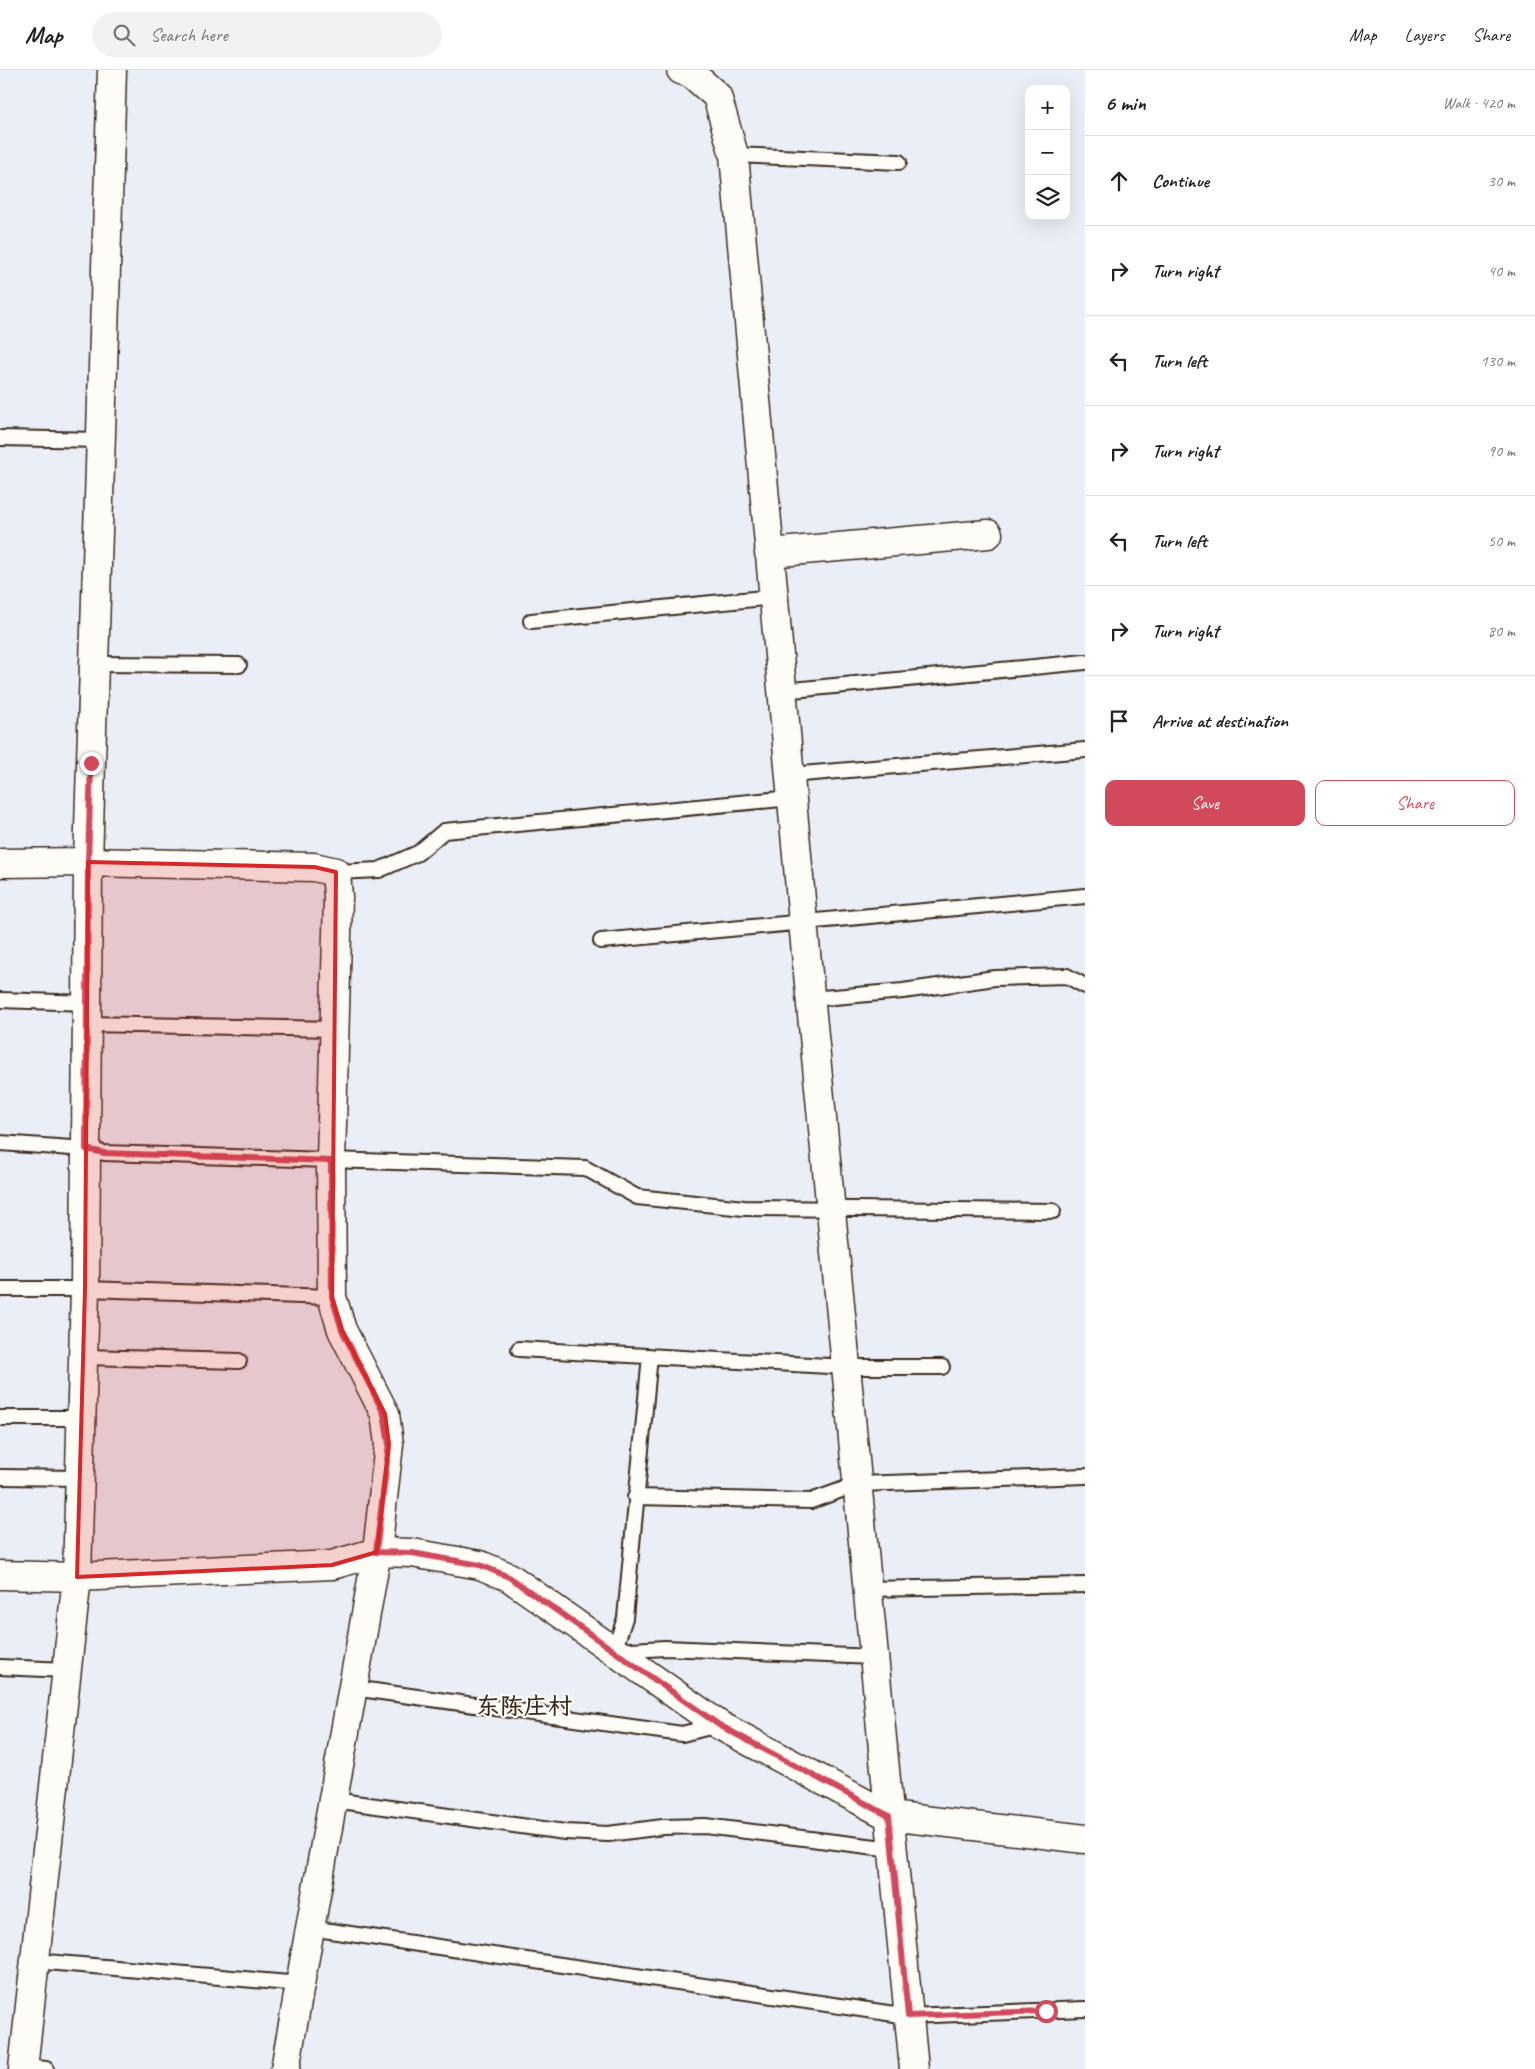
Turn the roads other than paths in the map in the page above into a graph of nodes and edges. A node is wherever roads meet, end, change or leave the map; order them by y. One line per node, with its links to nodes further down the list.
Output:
1 (112, 70): 6 (street)
2 (681, 70): 3 (street)
3 (734, 155): 4 (lane); 8 (street)
4 (899, 162)
5 (0, 438): 6 (lane)
6 (101, 440): 12 (street)
7 (988, 534): 8 (street)
8 (770, 553): 9 (street)
9 (774, 597): 10 (lane); 14 (street)
10 (531, 621)
11 (1085, 662): 14 (lane)
12 (94, 664): 13 (lane); 17 (street)
13 (239, 665)
14 (782, 691): 16 (street)
15 (1085, 750): 16 (lane)
16 (791, 786): 19 (lane); 21 (street)
17 (88, 862): 18 (street); 19 (street); 26 (street)
18 (0, 863)
19 (336, 872): 27 (street)
20 (1085, 896): 21 (lane)
21 (803, 922): 22 (lane); 24 (street)
22 (601, 941)
23 (1085, 986): 24 (lane)
24 (811, 999): 31 (street)
25 (0, 1000): 26 (lane)
26 (87, 1014): 27 (lane); 29 (street)
27 (335, 1029): 30 (street)
28 (0, 1143): 29 (lane)
29 (86, 1149): 30 (lane); 34 (street)
30 (331, 1161): 31 (lane); 35 (street)
31 (832, 1210): 32 (lane); 40 (street)
32 (1052, 1211)
33 (0, 1289): 34 (lane)
34 (85, 1289): 35 (lane); 38 (street)
35 (332, 1297): 49 (street)
36 (519, 1348): 37 (lane)
37 (650, 1356): 40 (lane); 48 (lane)
38 (84, 1357): 39 (lane); 43 (street)
39 (239, 1361)
40 (847, 1367): 41 (lane); 47 (street)
41 (942, 1367)
42 (0, 1418): 43 (lane)
43 (82, 1418): 46 (street)
44 (1085, 1476): 47 (lane)
45 (0, 1477): 46 (lane)
46 (80, 1478): 51 (street)
47 (858, 1484): 48 (lane); 53 (street)
48 (635, 1497): 54 (lane)
49 (376, 1552): 51 (street); 54 (street); 58 (street)
50 (0, 1575): 51 (street)
51 (77, 1577): 57 (street)
52 (1085, 1584): 53 (lane)
53 (867, 1589): 55 (street)
54 (614, 1651): 55 (lane); 59 (street)
55 (874, 1657): 61 (street)
56 (0, 1667): 57 (lane)
57 (66, 1670): 65 (street)
58 (353, 1688): 59 (lane); 60 (street)
59 (719, 1725): 61 (street)
60 (333, 1800): 63 (lane); 64 (street)
61 (889, 1816): 62 (street); 63 (street)
62 (1085, 1839)
63 (892, 1850): 68 (street)
64 (310, 1928): 66 (street); 68 (lane)
65 (35, 1961): 66 (lane); 69 (street)
66 (301, 1984): 70 (street)
67 (1085, 2009): 68 (lane)
68 (908, 2016): 71 (street)
69 (31, 2068)
70 (285, 2069)
71 (914, 2069)

